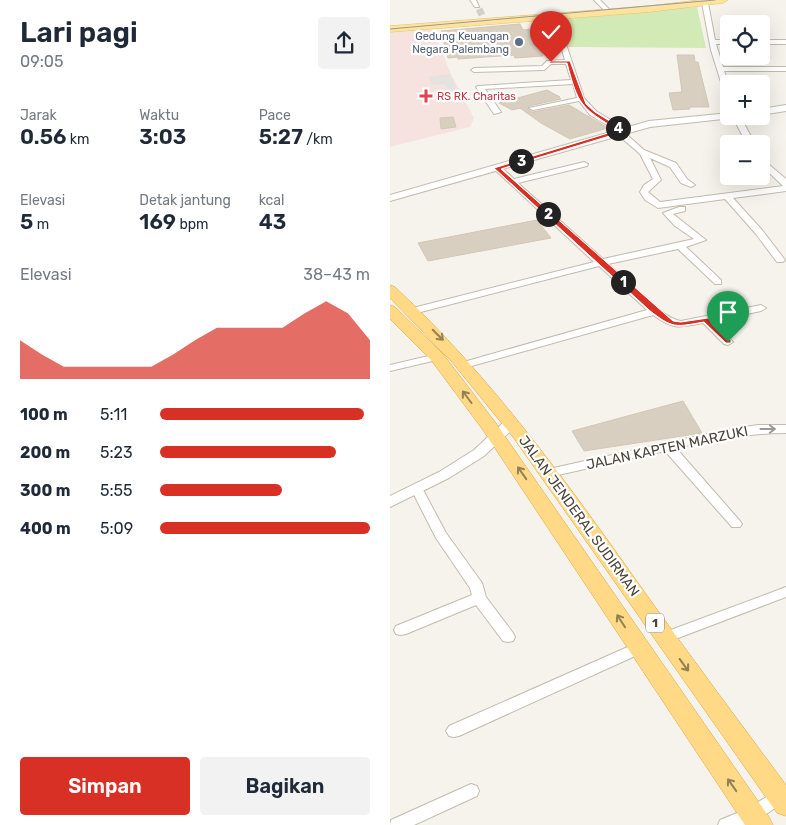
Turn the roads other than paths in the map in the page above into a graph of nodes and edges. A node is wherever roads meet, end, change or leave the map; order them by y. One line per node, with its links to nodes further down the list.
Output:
1 (597, 0): 5 (street)
2 (723, 0): 3 (main road)
3 (695, 3): 5 (main road); 6 (main road); 8 (street)
4 (479, 9): 5 (main road); 7 (main road)
5 (606, 9)
6 (554, 16): 7 (main road); 12 (street)
7 (390, 27)
8 (712, 42): 9 (street); 13 (street)
9 (720, 42)
10 (770, 42): 11 (street)
11 (786, 42)
12 (570, 65): 15 (street); 16 (street); 18 (street)
13 (720, 69): 14 (street); 17 (street)
14 (786, 69)
15 (474, 70)
16 (492, 72)
17 (722, 75)
18 (574, 82): 19 (street); 23 (street)
19 (581, 99): 20 (street); 25 (street)
20 (533, 108)
21 (786, 108): 22 (street)
22 (770, 111)
23 (497, 112)
24 (720, 117): 25 (street)
25 (621, 131): 26 (street); 28 (street)
26 (643, 153): 32 (street); 35 (street)
27 (584, 164): 30 (street)
28 (497, 168): 30 (street); 34 (street)
29 (770, 170): 31 (street)
30 (512, 182): 38 (street)
31 (785, 183): 33 (street)
32 (691, 185)
33 (727, 196): 35 (street); 37 (street)
34 (390, 198)
35 (692, 202): 36 (street)
36 (680, 246): 38 (street); 39 (street)
37 (780, 260)
38 (602, 263): 43 (street); 44 (street)
39 (718, 282)
40 (390, 290): 43 (highway, JALAN JENDERAL SUDIRMAN / 1)
41 (761, 308): 45 (street)
42 (390, 310): 47 (highway, JALAN JENDERAL SUDIRMAN / 1)
43 (413, 311): 48 (highway, JALAN JENDERAL SUDIRMAN / 1, one-way to 48)
44 (654, 311): 45 (street); 48 (street)
45 (705, 319): 46 (street)
46 (728, 342)
47 (436, 357): 49 (street); 50 (highway, JALAN JENDERAL SUDIRMAN / 1, one-way to 47)
48 (464, 365): 50 (highway, JALAN JENDERAL SUDIRMAN / 1)
49 (390, 368)
50 (504, 430): 53 (highway, JALAN JENDERAL SUDIRMAN / 1); 54 (street); 62 (highway, JALAN JENDERAL SUDIRMAN / 1, one-way to 50)
51 (786, 430): 52 (street, JALAN KAPTEN MARZUKI, one-way to 51)
52 (667, 446): 53 (street, JALAN KAPTEN MARZUKI); 56 (street)
53 (549, 472): 61 (highway, JALAN JENDERAL SUDIRMAN / 1)
54 (417, 489): 55 (street); 58 (street)
55 (390, 502)
56 (736, 524)
57 (786, 592): 61 (street)
58 (479, 598): 59 (street); 60 (street)
59 (401, 630)
60 (508, 637)
61 (665, 638): 62 (highway); 65 (highway, JALAN JENDERAL SUDIRMAN / 1, one-way to 65)
62 (639, 648): 63 (street); 66 (highway, JALAN JENDERAL SUDIRMAN / 1, one-way to 62)
63 (454, 731)
64 (471, 791): 67 (street)
65 (783, 800): 66 (street)
66 (756, 820): 69 (street)
67 (418, 821): 68 (street)
68 (397, 825)
69 (726, 825)

